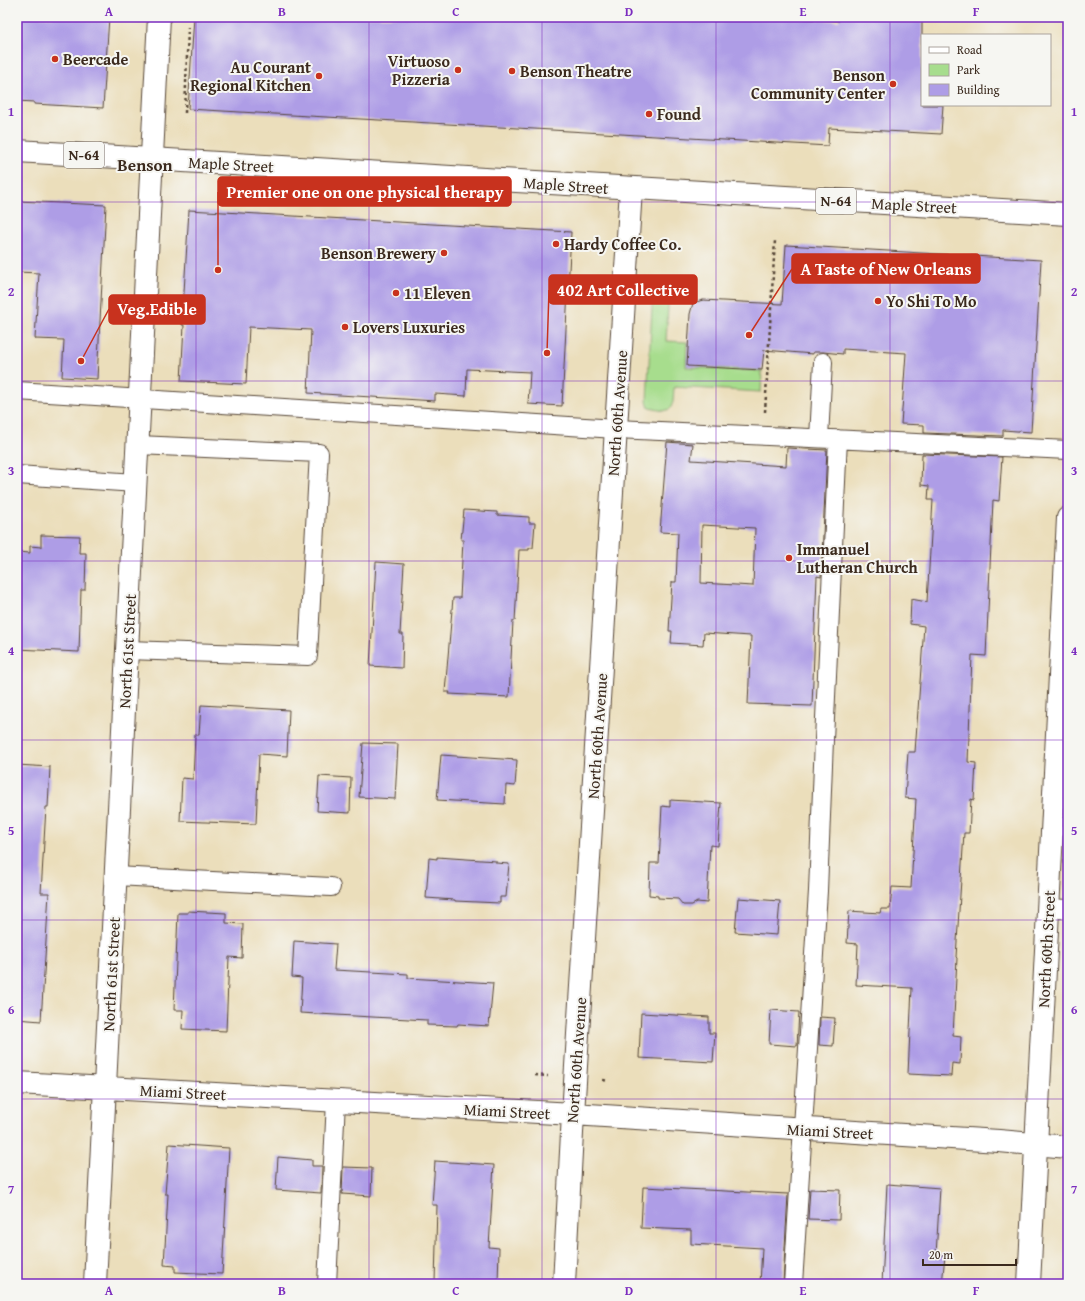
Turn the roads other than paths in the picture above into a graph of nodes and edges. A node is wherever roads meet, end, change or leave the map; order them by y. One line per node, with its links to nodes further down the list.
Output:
1 (159, 17): 3 (street, North 61st Street)
2 (17, 151): 3 (street, Maple Street / N-64)
3 (152, 160): 4 (street, Maple Street / N-64); 8 (street, North 61st Street)
4 (631, 189): 5 (street, Maple Street / N-64); 9 (street, North 60th Avenue)
5 (1068, 214)
6 (823, 362): 10 (lane)
7 (17, 392): 8 (lane)
8 (140, 399): 9 (lane); 12 (street, North 61st Street)
9 (616, 429): 10 (lane); 25 (street, North 60th Avenue)
10 (819, 438): 11 (lane)
11 (838, 439): 13 (lane); 26 (lane)
12 (138, 445): 15 (street, North 61st Street); 17 (lane)
13 (1068, 450)
14 (17, 474): 15 (lane)
15 (136, 483): 17 (street, North 61st Street)
16 (1068, 518): 18 (street, North 60th Street)
17 (127, 650): 19 (street, North 61st Street)
18 (1064, 682): 21 (street, North 60th Street)
19 (116, 876): 20 (lane); 23 (street, North 61st Street)
20 (331, 887)
21 (1058, 909): 27 (street, North 60th Street)
22 (17, 1083): 23 (street, Miami Street)
23 (105, 1088): 24 (street, Miami Street); 29 (street, North 61st Street)
24 (336, 1101): 25 (street, Miami Street); 30 (lane)
25 (573, 1114): 26 (street, Miami Street); 31 (street, North 60th Avenue)
26 (803, 1129): 27 (street, Miami Street); 32 (lane)
27 (1036, 1143): 28 (street, Miami Street); 33 (street, North 60th Street)
28 (1068, 1147)
29 (94, 1284)
30 (327, 1284)
31 (564, 1284)
32 (793, 1284)
33 (1029, 1284)

